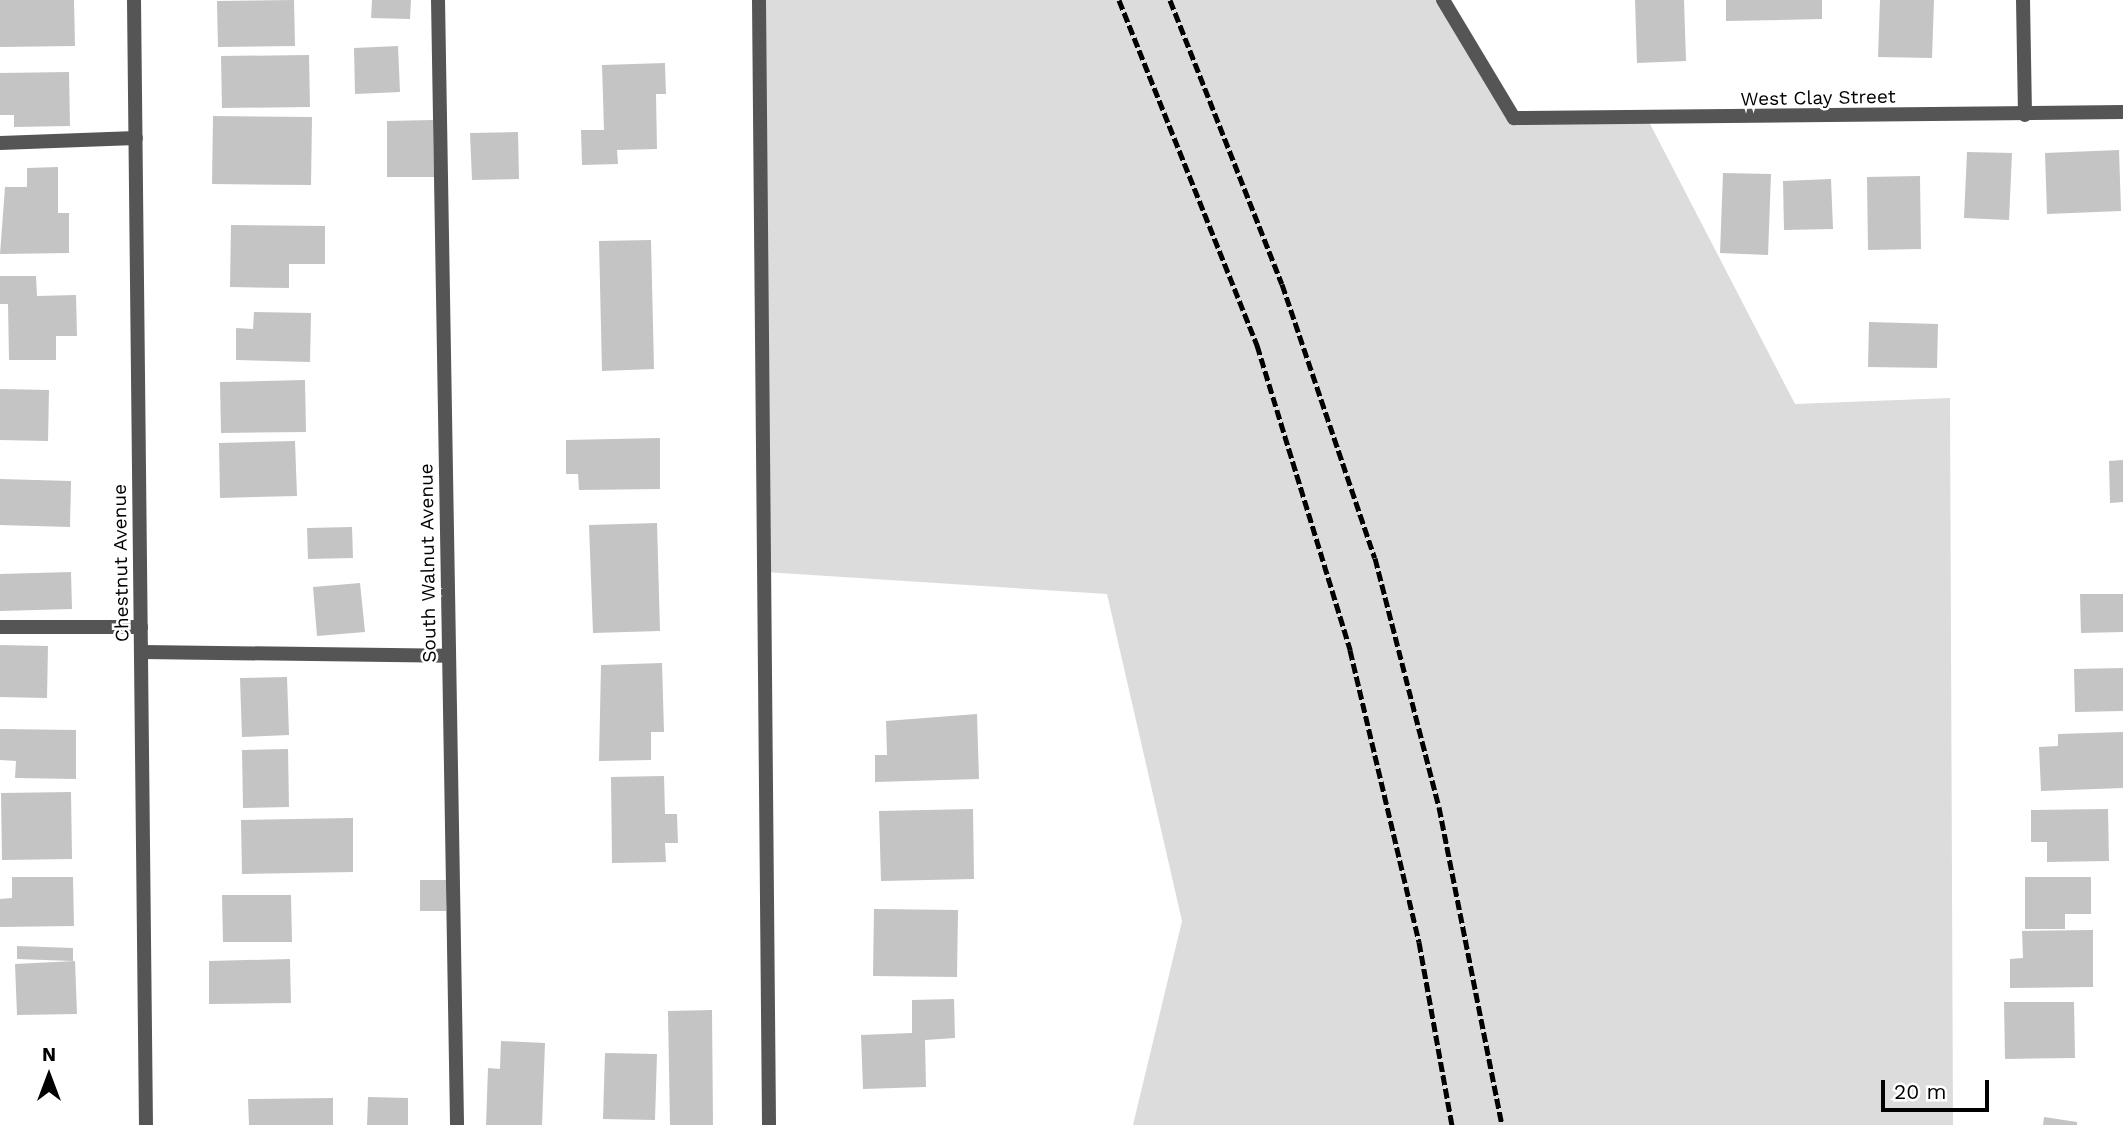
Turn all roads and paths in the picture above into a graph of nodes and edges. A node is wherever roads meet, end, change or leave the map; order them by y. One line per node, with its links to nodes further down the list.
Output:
1 (134, 0): 8 (street, Chestnut Avenue)
2 (438, 0): 13 (street, South Walnut Avenue)
3 (759, 0): 16 (street)
4 (1443, 0): 7 (street, West Clay Street)
5 (2023, 0): 7 (street)
6 (2123, 112): 7 (street, West Clay Street)
7 (2025, 115)
8 (136, 138): 9 (street); 11 (street, Chestnut Avenue)
9 (0, 143)
10 (0, 626): 11 (street)
11 (141, 627): 12 (street, Chestnut Avenue)
12 (142, 652): 13 (street); 14 (street, Chestnut Avenue)
13 (448, 656): 15 (street, South Walnut Avenue)
14 (146, 1125)
15 (457, 1125)
16 (769, 1125)

